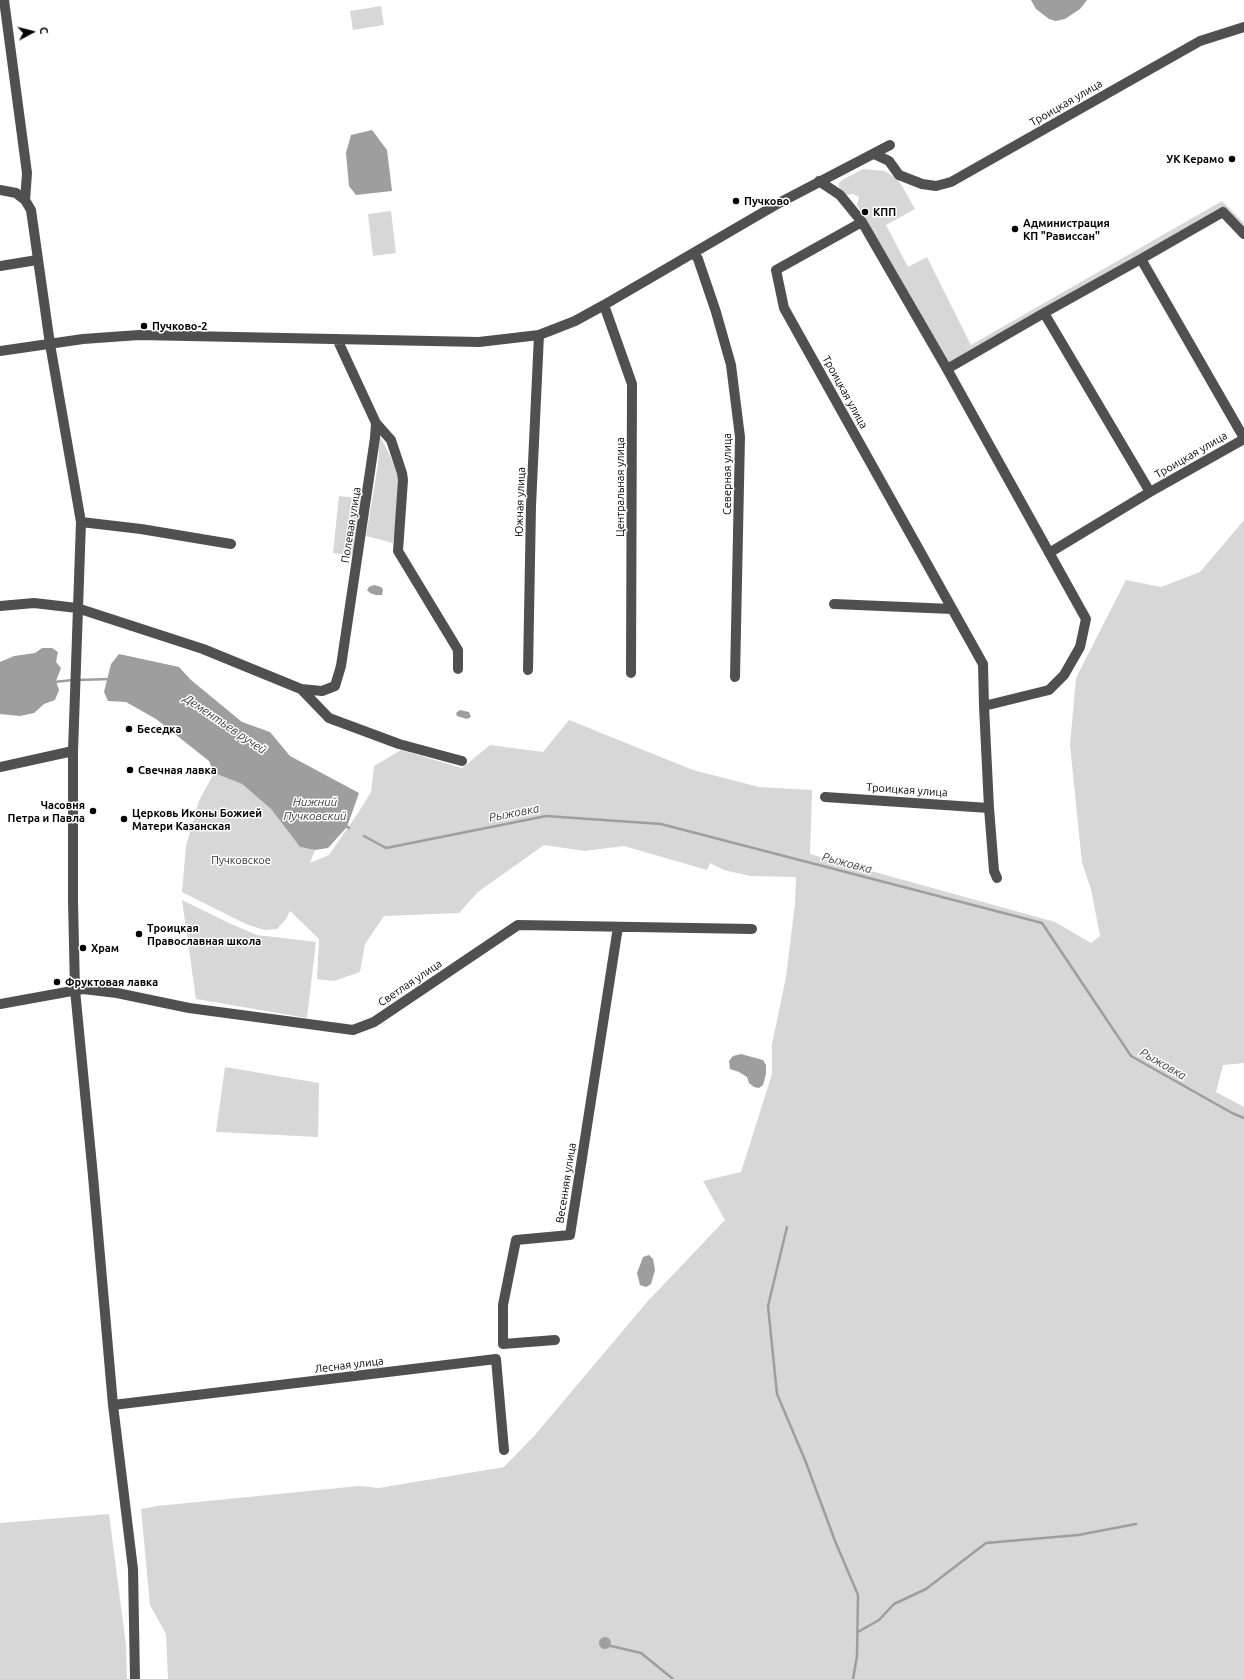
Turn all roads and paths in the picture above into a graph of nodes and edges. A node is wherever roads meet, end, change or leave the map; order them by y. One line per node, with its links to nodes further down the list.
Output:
1 (4, 0): 7 (street)
2 (1244, 27): 4 (street, Троицкая улица)
3 (890, 145): 4 (street)
4 (874, 154): 5 (street)
5 (818, 181): 8 (street); 10 (street)
6 (0, 190): 7 (street)
7 (25, 200): 12 (street)
8 (860, 218): 20 (street); 30 (street, Троицкая улица)
9 (1244, 234): 11 (street)
10 (694, 253): 14 (street); 34 (street, Северная улица)
11 (1141, 258): 15 (street); 22 (street, Троицкая улица)
12 (37, 260): 13 (street); 18 (street)
13 (0, 266)
14 (604, 305): 16 (street); 33 (street, Центральная улица)
15 (1044, 313): 20 (street); 23 (street, Троицкая улица)
16 (539, 335): 17 (street); 32 (street, Южная улица)
17 (337, 339): 18 (street); 21 (street)
18 (50, 344): 19 (street); 24 (street)
19 (0, 351)
20 (947, 369): 26 (street)
21 (376, 423): 31 (street); 35 (street, Полевая улица)
22 (1244, 438): 23 (street, Троицкая улица)
23 (1150, 492): 26 (street, Троицкая улица)
24 (81, 522): 25 (street); 29 (street)
25 (232, 544)
26 (1049, 553): 36 (street)
27 (834, 604): 30 (street)
28 (0, 606): 29 (street)
29 (77, 608): 35 (street); 37 (street)
30 (952, 609): 36 (street, Троицкая улица)
31 (458, 669)
32 (528, 670)
33 (631, 673)
34 (735, 677)
35 (301, 689): 38 (street)
36 (984, 706): 41 (street, Троицкая улица)
37 (73, 751): 39 (street); 45 (street)
38 (462, 761)
39 (0, 767)
40 (825, 797): 41 (street, Троицкая улица)
41 (989, 808): 42 (street, Троицкая улица)
42 (997, 878)
43 (618, 927): 44 (street, Светлая улица); 45 (street, Светлая улица); 47 (street, Весенняя улица)
44 (752, 929)
45 (75, 990): 46 (street, Светлая улица); 48 (street)
46 (0, 1004)
47 (555, 1340)
48 (113, 1405): 49 (street, Лесная улица); 50 (street)
49 (504, 1450)
50 (135, 1679)

